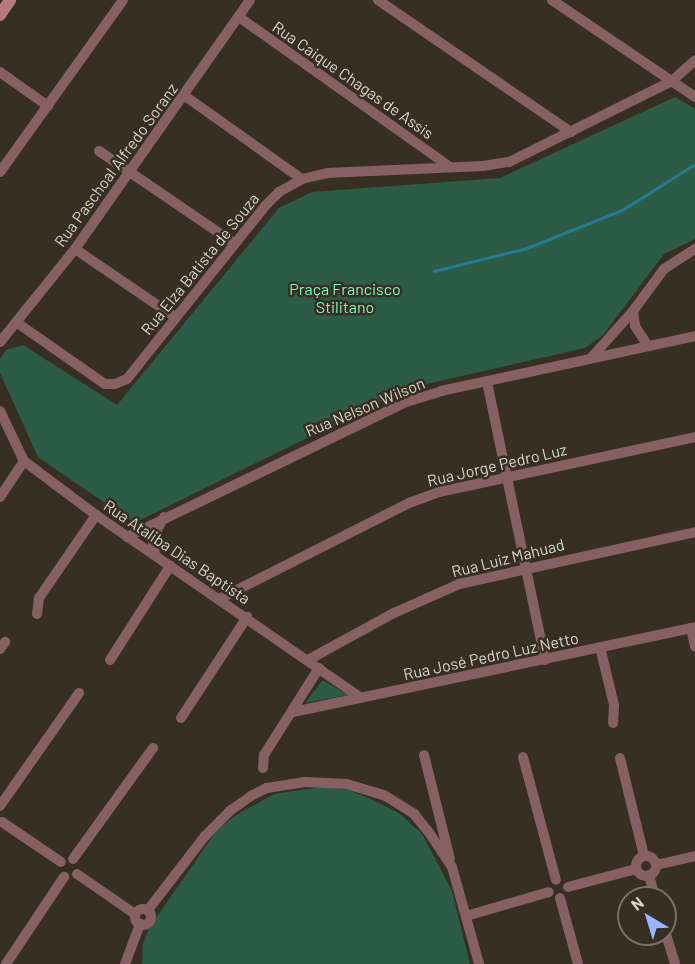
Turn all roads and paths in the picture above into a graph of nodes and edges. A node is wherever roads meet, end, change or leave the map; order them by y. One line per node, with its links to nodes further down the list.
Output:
1 (10, 0): 6 (main road)
2 (123, 0): 13 (street)
3 (250, 0): 7 (street, Rua Paschoal Alfredo Soranz)
4 (378, 0): 14 (street)
5 (552, 0): 10 (street)
6 (0, 15)
7 (238, 17): 11 (street, Rua Paschoal Alfredo Soranz); 16 (street, Rua Caique Chagas de Assis)
8 (695, 60): 10 (street, Rua Elza Batista de Souza)
9 (0, 72): 13 (street)
10 (672, 81): 12 (street); 14 (street, Rua Elza Batista de Souza)
11 (185, 96): 18 (street, Rua Paschoal Alfredo Soranz); 19 (street)
12 (695, 97)
13 (48, 106): 17 (street)
14 (571, 132): 16 (street, Rua Elza Batista de Souza)
15 (99, 151): 18 (street)
16 (450, 167): 19 (street, Rua Elza Batista de Souza)
17 (0, 172)
18 (131, 172): 20 (street); 21 (street, Rua Paschoal Alfredo Soranz)
19 (302, 179): 20 (street, Rua Elza Batista de Souza)
20 (234, 243): 24 (street, Rua Elza Batista de Souza)
21 (75, 249): 24 (street); 25 (street, Rua Paschoal Alfredo Soranz)
22 (695, 249): 23 (street)
23 (633, 311): 28 (street); 29 (street)
24 (175, 317): 25 (street, Rua Elza Batista de Souza)
25 (16, 322): 27 (street, Rua Paschoal Alfredo Soranz)
26 (695, 336): 28 (street, Rua Nelson Wilson)
27 (0, 342)
28 (648, 345): 29 (street, Rua Nelson Wilson)
29 (591, 358): 30 (street, Rua Nelson Wilson)
30 (487, 382): 34 (street); 37 (street, Rua Nelson Wilson)
31 (0, 411): 33 (street, Rua Ataliba Dias Baptista)
32 (695, 437): 34 (street, Rua Jorge Pedro Luz)
33 (24, 461): 35 (street); 36 (street, Rua Ataliba Dias Baptista)
34 (507, 476): 42 (street); 43 (street, Rua Jorge Pedro Luz)
35 (0, 497)
36 (96, 515): 39 (street, Rua Ataliba Dias Baptista); 44 (street)
37 (164, 517): 39 (street, Rua Nelson Wilson); 40 (street)
38 (695, 532): 42 (street, Rua Luiz Mahuad)
39 (127, 537): 40 (street, Rua Ataliba Dias Baptista)
40 (155, 555): 41 (street, Rua Ataliba Dias Baptista)
41 (170, 566): 43 (street, Rua Ataliba Dias Baptista); 49 (street)
42 (526, 567): 50 (street, Rua Luiz Mahuad); 51 (street)
43 (219, 599): 45 (street, Rua Ataliba Dias Baptista)
44 (37, 614)
45 (247, 617): 50 (street, Rua Ataliba Dias Baptista); 56 (street)
46 (693, 627): 47 (street, Rua José Pedro Luz Netto); 48 (street)
47 (600, 647): 51 (street, Rua José Pedro Luz Netto); 57 (street)
48 (695, 647)
49 (110, 660)
50 (308, 660): 52 (street, Rua Ataliba Dias Baptista)
51 (545, 660): 54 (street, Rua José Pedro Luz Netto)
52 (319, 668): 54 (street, Rua Ataliba Dias Baptista); 55 (street)
53 (79, 693): 63 (street)
54 (361, 698): 55 (street, Rua José Pedro Luz Netto)
55 (292, 712): 62 (street)
56 (181, 718)
57 (613, 723)
58 (153, 748): 67 (street)
59 (424, 755): 70 (street)
60 (523, 757): 75 (street)
61 (620, 758): 65 (street)
62 (263, 768)
63 (0, 807): 64 (street)
64 (1, 823): 68 (street)
65 (644, 856): 69 (street); 71 (street)
66 (695, 856): 69 (street)
67 (73, 859): 68 (street); 72 (street)
68 (61, 862): 74 (street)
69 (656, 865): 73 (street)
70 (452, 867): 80 (street); 81 (street)
71 (636, 868): 73 (street); 77 (street)
72 (77, 874): 74 (street); 81 (street)
73 (649, 876): 76 (street)
74 (64, 877): 84 (street)
75 (556, 880): 77 (street); 78 (street)
76 (652, 886)
77 (567, 887): 79 (street)
78 (549, 892): 79 (street); 80 (street)
79 (560, 898): 86 (street)
80 (466, 916): 85 (street)
81 (137, 919): 83 (street)
82 (670, 946): 87 (street)
83 (123, 962)
84 (6, 964)
85 (479, 964)
86 (578, 964)
87 (675, 964)

